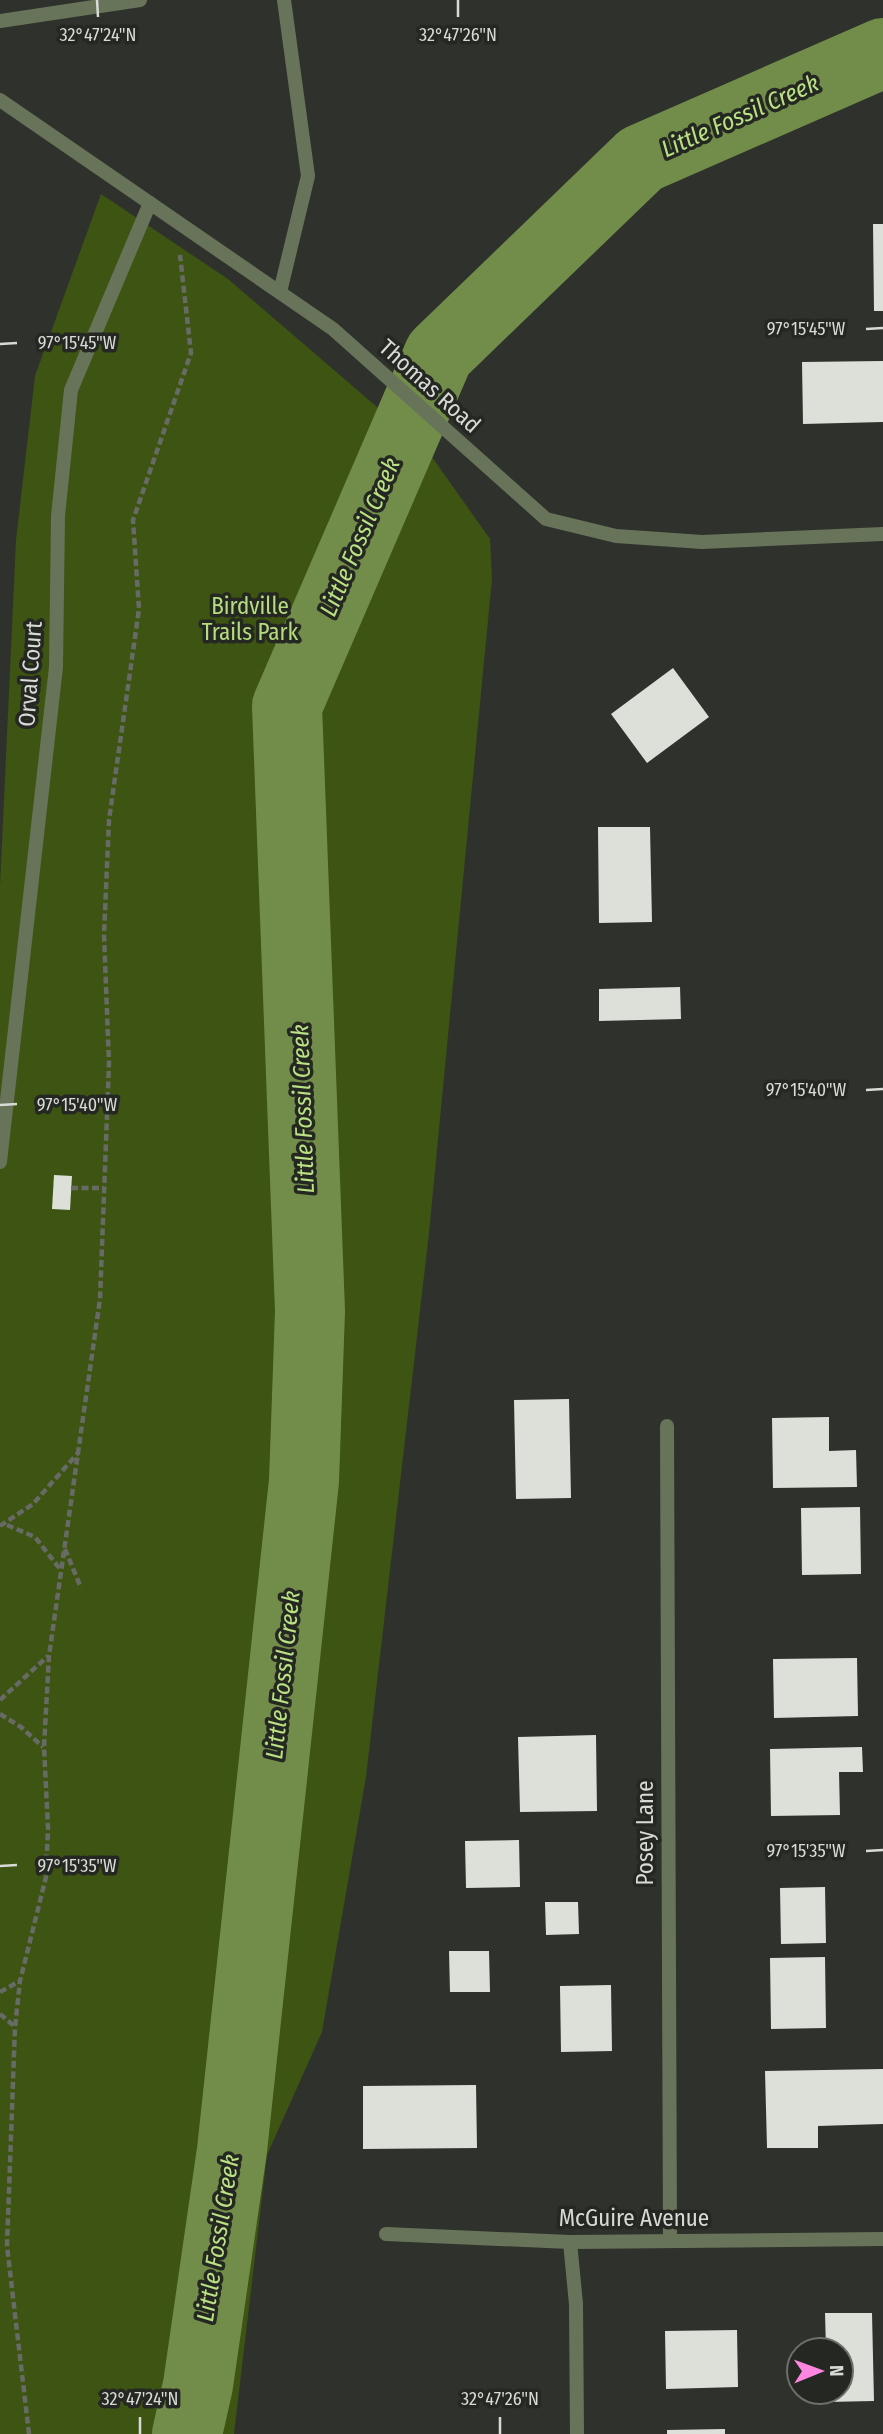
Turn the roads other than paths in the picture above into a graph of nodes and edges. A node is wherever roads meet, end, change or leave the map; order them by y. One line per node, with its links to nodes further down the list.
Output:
1 (140, 0): 3 (street)
2 (284, 0): 6 (street)
3 (0, 21)
4 (0, 100): 5 (street, Thomas Road)
5 (150, 203): 6 (street, Thomas Road); 8 (street, Orval Court)
6 (280, 292): 7 (street, Thomas Road)
7 (883, 534)
8 (0, 1162)
9 (667, 1426): 12 (street, Posey Lane)
10 (386, 2234): 13 (street, McGuire Avenue)
11 (883, 2239): 12 (street, McGuire Avenue)
12 (670, 2241): 13 (street, McGuire Avenue)
13 (570, 2242): 14 (street)
14 (577, 2434)

